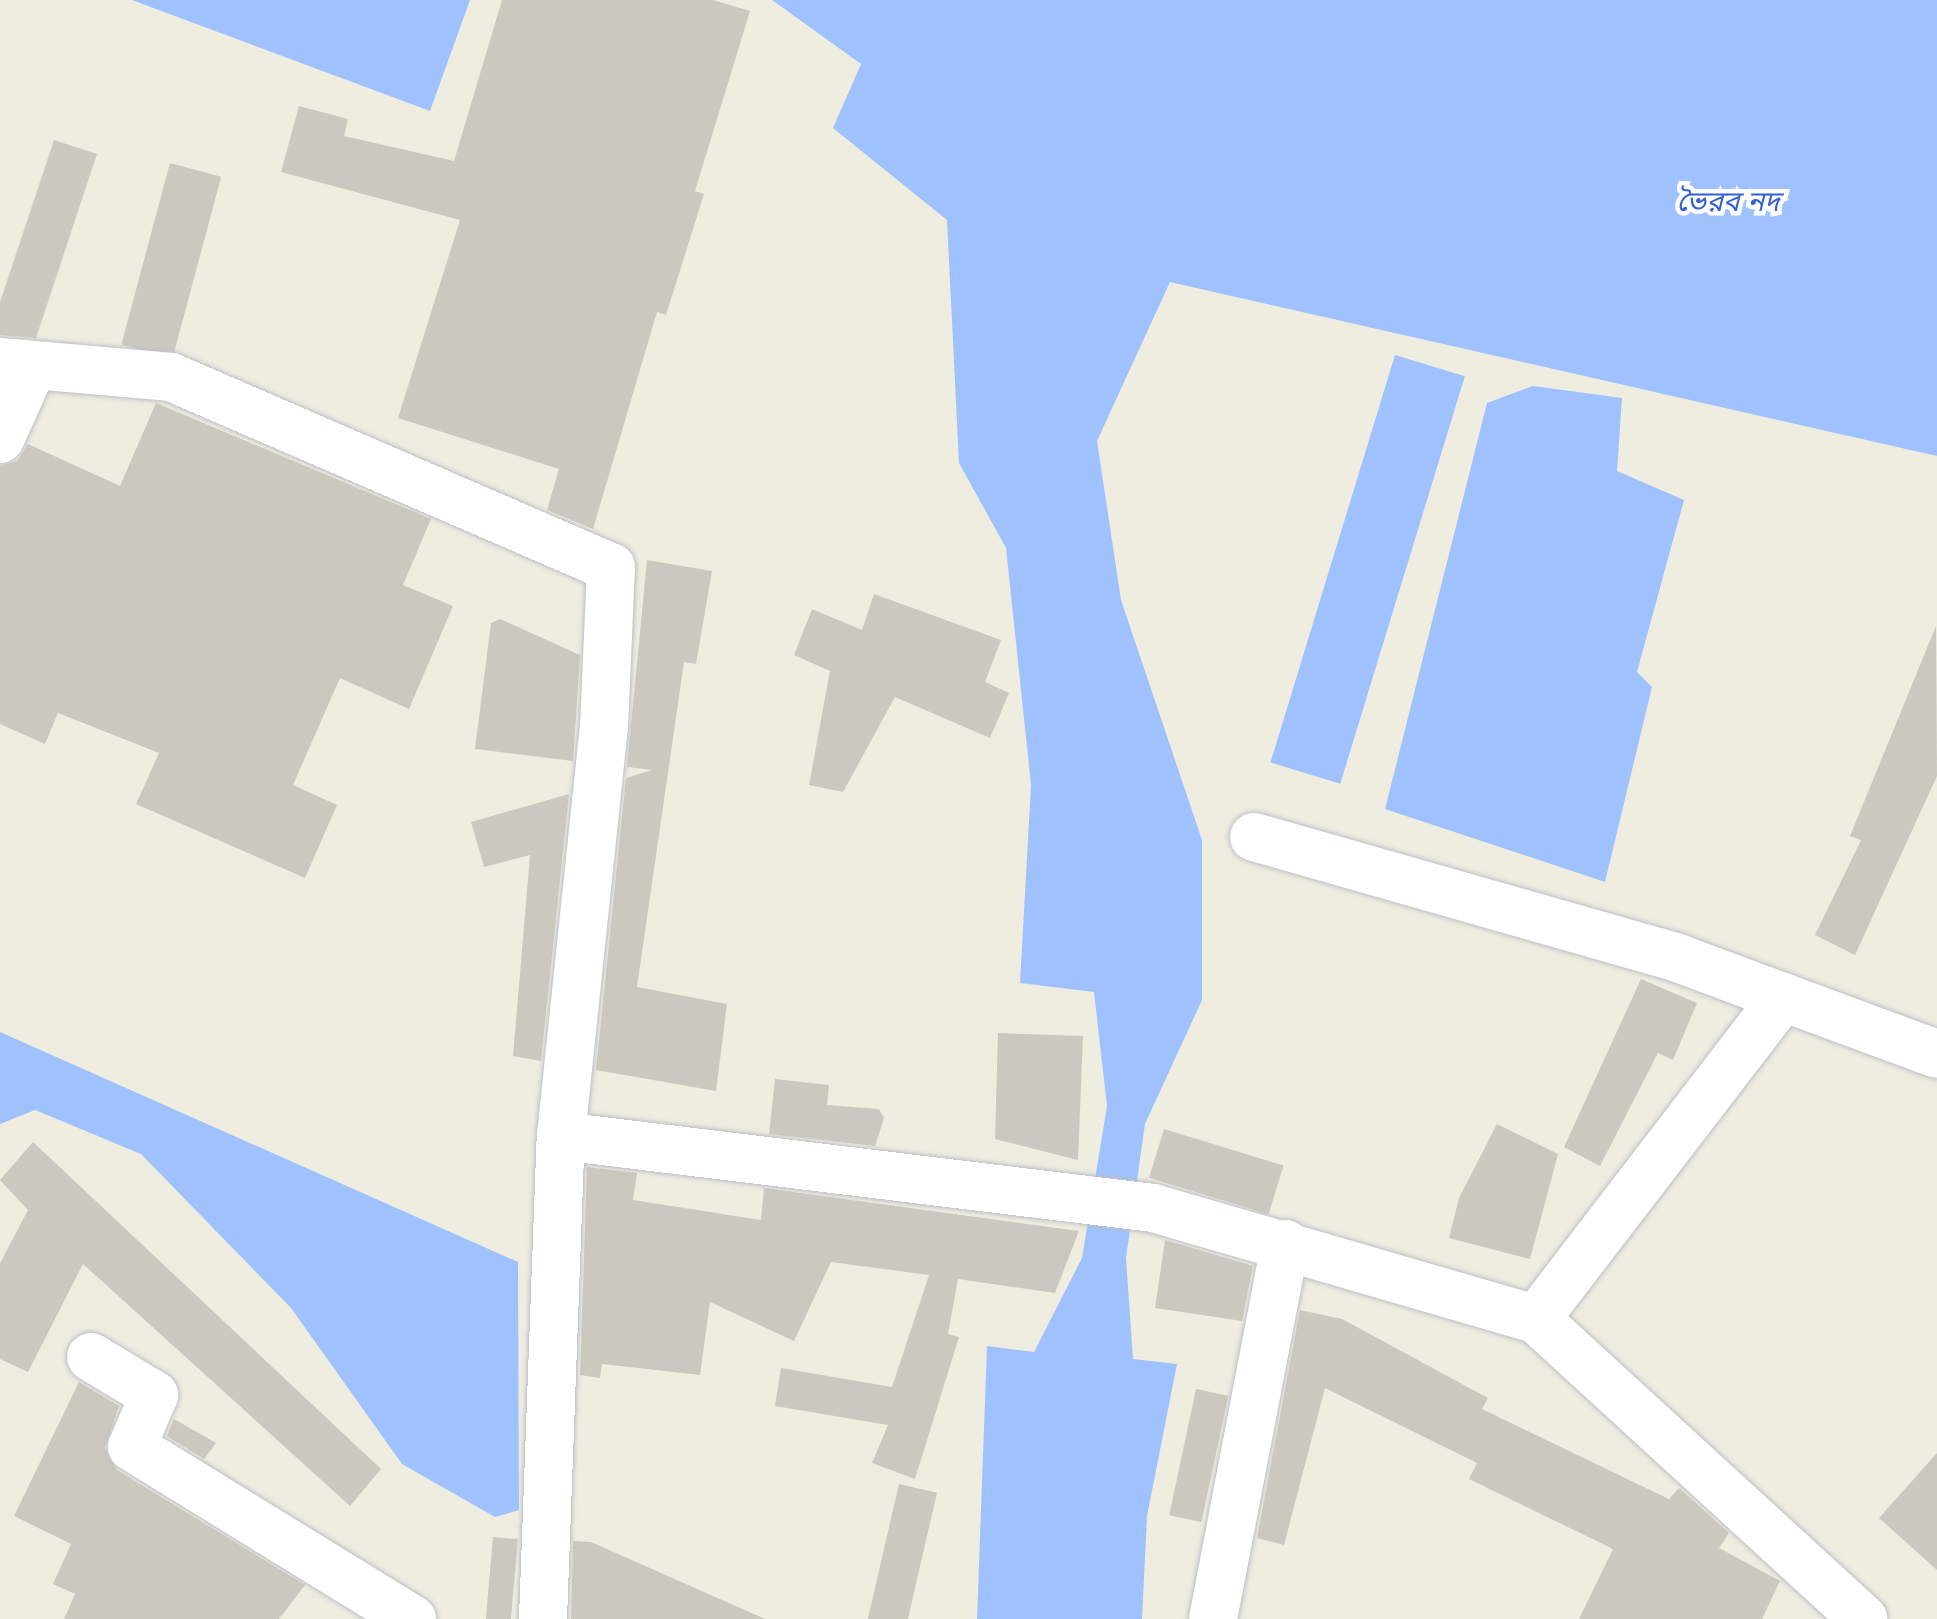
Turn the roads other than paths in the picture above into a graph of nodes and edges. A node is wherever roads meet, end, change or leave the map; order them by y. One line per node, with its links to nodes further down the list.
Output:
1 (16, 365): 2 (street); 6 (street)
2 (0, 438)
3 (1254, 837): 4 (street)
4 (1784, 996): 5 (street); 8 (street)
5 (1937, 1054)
6 (561, 1136): 7 (street); 11 (street)
7 (1284, 1244): 8 (street); 12 (street)
8 (1536, 1319): 13 (street)
9 (91, 1357): 10 (street)
10 (412, 1619)
11 (542, 1619)
12 (1213, 1619)
13 (1863, 1619)

